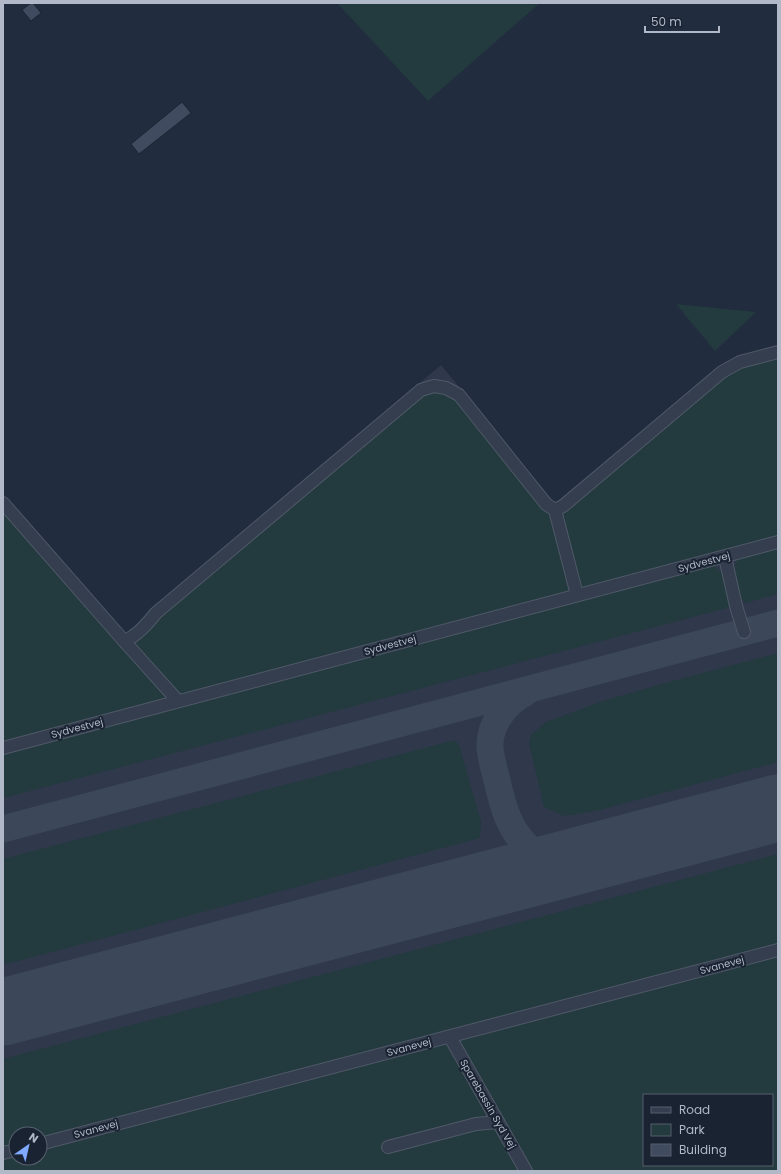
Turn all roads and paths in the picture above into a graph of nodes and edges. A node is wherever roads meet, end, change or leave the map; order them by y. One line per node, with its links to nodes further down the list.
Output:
1 (778, 352): 3 (lane)
2 (3, 502): 8 (lane)
3 (555, 510): 6 (lane); 8 (lane)
4 (778, 542): 5 (lane, Sydvestvej)
5 (725, 557): 6 (lane, Sydvestvej); 7 (lane)
6 (577, 595): 9 (lane, Sydvestvej)
7 (744, 632)
8 (124, 641): 9 (lane)
9 (178, 701): 10 (lane, Sydvestvej)
10 (3, 748)
11 (778, 950): 12 (lane, Svanevej)
12 (450, 1037): 13 (lane, Sparebassin Syd Vej); 14 (lane, Svanevej)
13 (498, 1122): 15 (lane); 16 (lane, Sparebassin Syd Vej)
14 (48, 1142)
15 (388, 1147)
16 (526, 1171)

